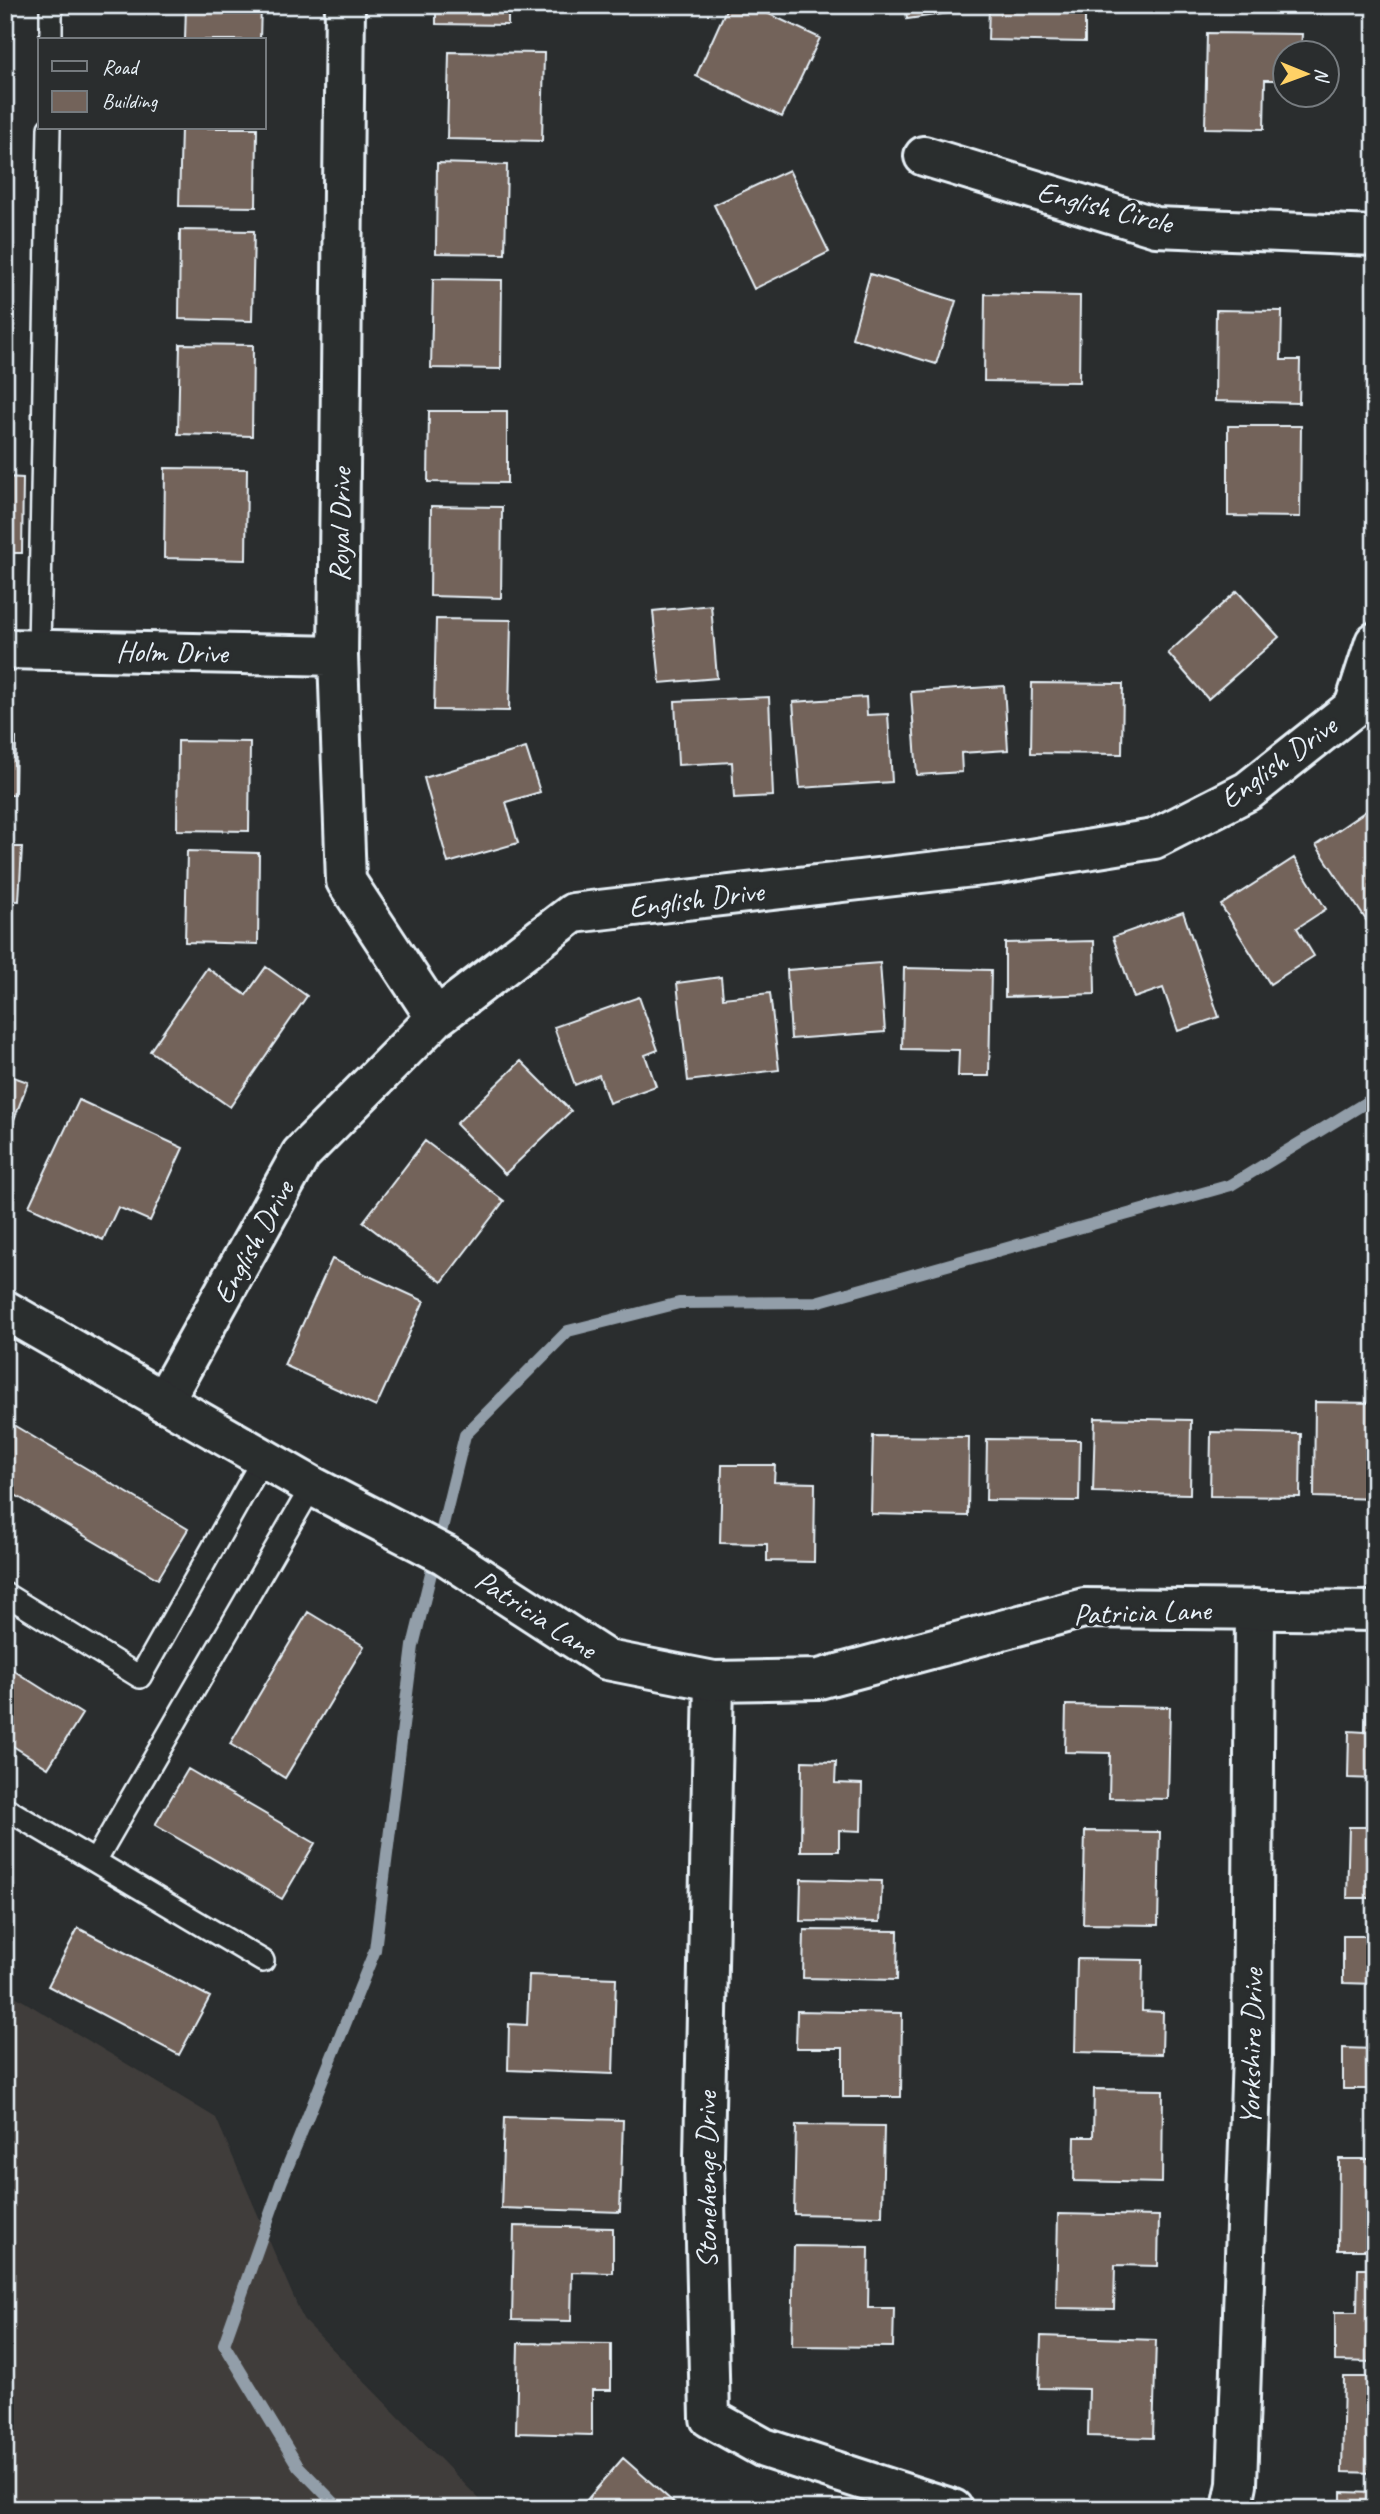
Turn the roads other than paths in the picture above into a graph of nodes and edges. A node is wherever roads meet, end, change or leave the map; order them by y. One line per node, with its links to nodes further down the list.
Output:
1 (51, 5): 3 (lane)
2 (345, 5): 9 (street, Royal Drive)
3 (51, 38)
4 (49, 130): 8 (lane)
5 (924, 156): 6 (street, English Circle)
6 (1375, 236)
7 (1375, 642): 10 (street, English Drive)
8 (22, 649): 9 (street, Holm Drive)
9 (338, 656): 10 (street, Royal Drive)
10 (436, 1018): 12 (street, English Drive)
11 (5, 1310): 12 (street, Patricia Lane)
12 (163, 1402): 13 (street, Patricia Lane)
13 (263, 1459): 14 (street, Patricia Lane); 15 (lane)
14 (312, 1486): 18 (street, Patricia Lane); 20 (lane)
15 (5, 1594)
16 (1255, 1609): 17 (street, Patricia Lane); 18 (street, Patricia Lane); 22 (street, Yorkshire Drive)
17 (1375, 1611)
18 (714, 1681): 23 (street, Stonehenge Drive)
19 (5, 1808): 20 (lane)
20 (95, 1861): 21 (lane)
21 (263, 1961)
22 (1234, 2496)
23 (953, 2509)

